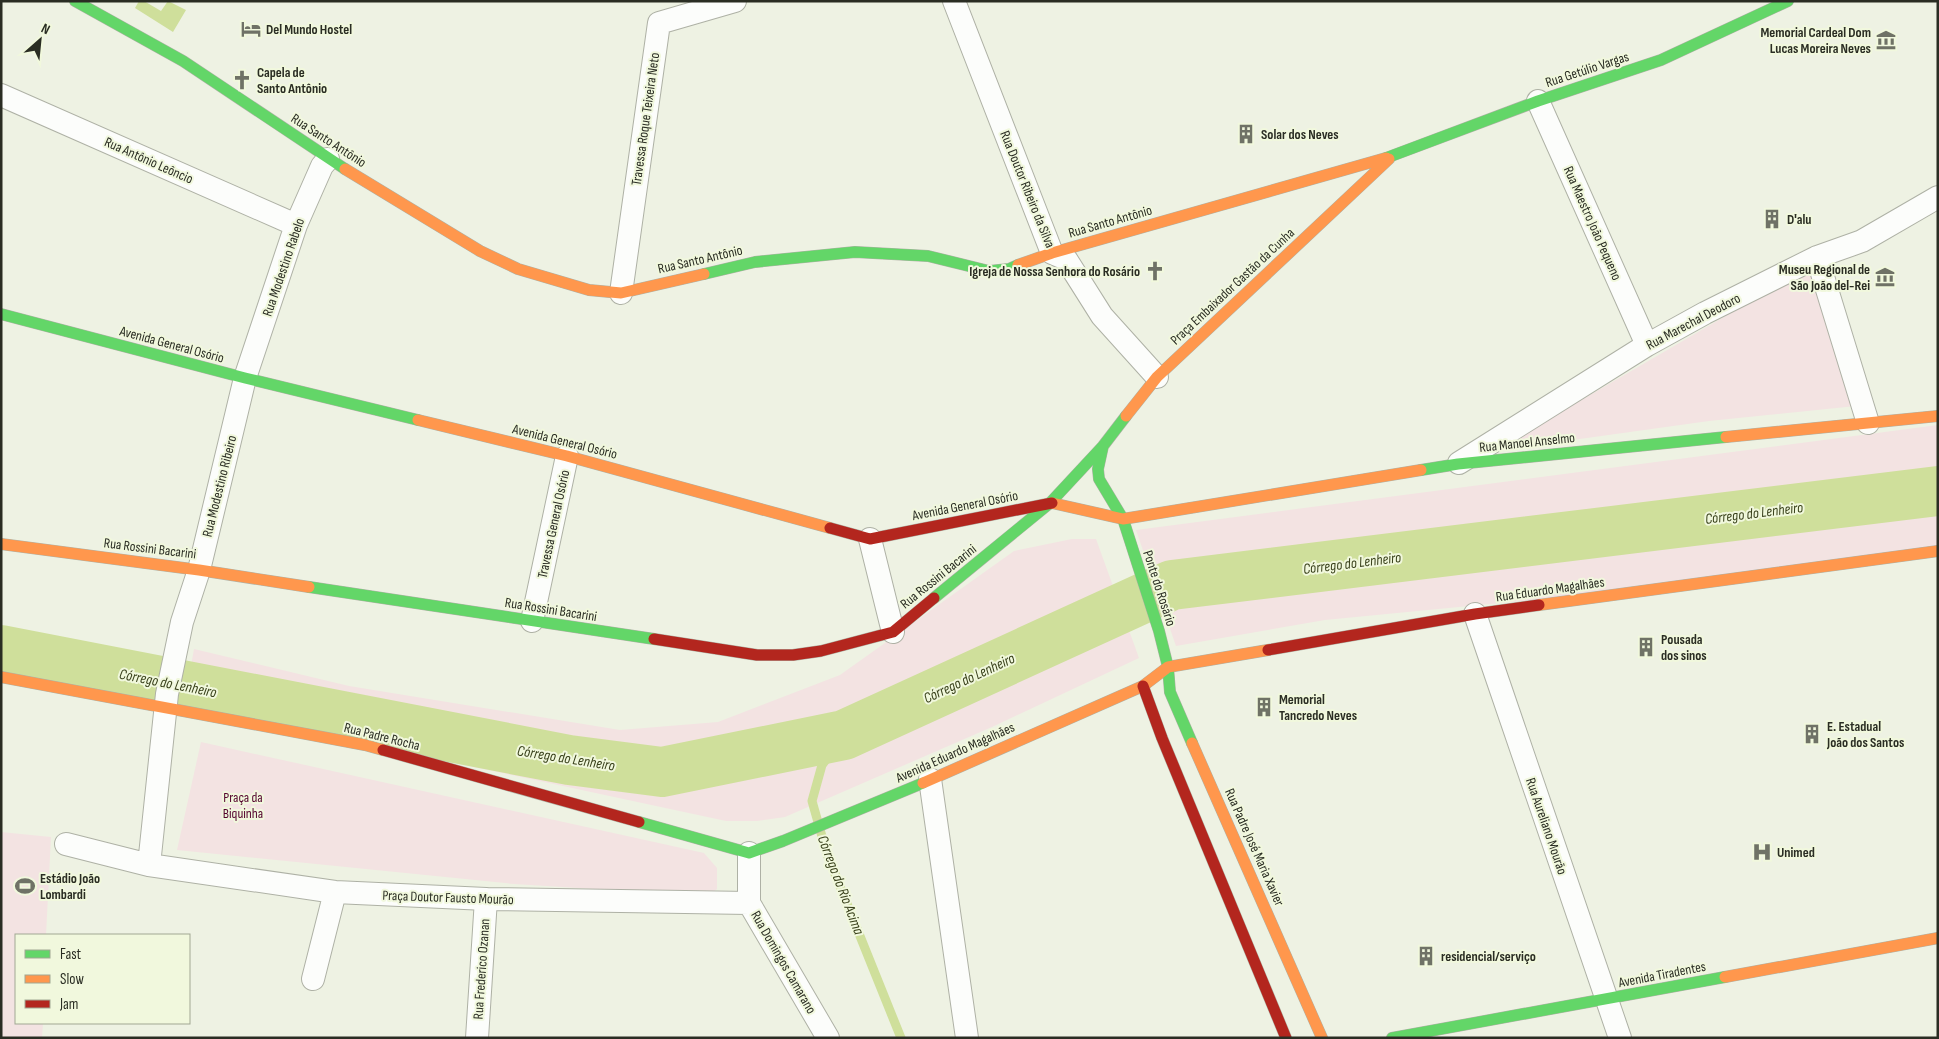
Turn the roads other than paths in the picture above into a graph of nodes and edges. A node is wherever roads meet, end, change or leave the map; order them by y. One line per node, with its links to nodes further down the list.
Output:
1 (75, 1): 8 (main road, Rua Santo Antônio)
2 (735, 1): 13 (street, Travessa Roque Teixeira Neto)
3 (954, 1): 11 (street, Rua Doutor Ribeiro da Silva)
4 (1787, 1): 6 (main road, Rua Getúlio Vargas)
5 (1, 95): 10 (street, Rua Antônio Leôncio)
6 (1538, 101): 7 (main road, Rua Getúlio Vargas); 15 (street, Rua Maestro João Pequeno)
7 (1392, 156): 11 (main road, Rua Santo Antônio); 16 (main road, Praça Embaixador Gastão da Cunha)
8 (328, 159): 10 (street, Rua Modestino Rabelo); 13 (main road, Rua Santo Antônio)
9 (1938, 197): 12 (street, Rua Marechal Deodoro)
10 (296, 225): 17 (street, Rua Modestino Rabelo)
11 (1052, 253): 13 (main road, Rua Santo Antônio); 16 (street, Rua Doutor Ribeiro da Silva)
12 (1817, 257): 15 (street, Rua Marechal Deodoro); 19 (street)
13 (621, 293)
14 (1, 314): 17 (main road, Avenida General Osório)
15 (1647, 345): 22 (street, Rua Marechal Deodoro)
16 (1157, 377): 20 (main road, Praça Embaixador Gastão da Cunha)
17 (245, 378): 21 (main road, Avenida General Osório); 28 (street, Rua Modestino Ribeiro)
18 (1938, 416): 19 (main road, Rua Manoel Anselmo)
19 (1868, 423): 22 (main road, Rua Manoel Anselmo)
20 (1103, 446): 23 (main road, Rua Rossini Bacarini); 24 (main road, Ponte do Rosário)
21 (567, 456): 25 (main road, Avenida General Osório); 30 (street, Travessa General Osório)
22 (1458, 464): 24 (main road, Rua Manoel Anselmo)
23 (1050, 504): 24 (main road, Avenida General Osório); 25 (main road, Avenida General Osório); 31 (main road, Rua Rossini Bacarini)
24 (1122, 519): 32 (main road, Ponte do Rosário)
25 (870, 539): 31 (street)
26 (1, 544): 28 (main road, Rua Rossini Bacarini)
27 (1938, 550): 29 (main road, Rua Eduardo Magalhães)
28 (199, 570): 30 (main road, Rua Rossini Bacarini); 35 (street, Rua Modestino Ribeiro)
29 (1475, 614): 32 (main road, Rua Eduardo Magalhães); 45 (street, Rua Aureliano Mourão)
30 (532, 621): 31 (main road, Rua Rossini Bacarini)
31 (893, 632)
32 (1168, 667): 34 (main road, Avenida Eduardo Magalhães); 50 (main road, Rua Padre José Maria Xavier)
33 (1, 677): 35 (main road, Rua Padre Rocha)
34 (1144, 686): 36 (main road, Avenida Eduardo Magalhães); 49 (main road)
35 (166, 701): 38 (main road, Rua Padre Rocha); 39 (street)
36 (930, 779): 38 (main road, Avenida Eduardo Magalhães); 48 (street)
37 (66, 844): 39 (street, Praça Doutor Fausto Mourão)
38 (749, 853): 42 (street, Rua Domingos Camarano)
39 (149, 865): 40 (street, Praça Doutor Fausto Mourão)
40 (335, 892): 41 (street, Praça Doutor Fausto Mourão); 44 (street)
41 (486, 900): 42 (street, Praça Doutor Fausto Mourão); 46 (street, Rua Frederico Ozanan)
42 (749, 904): 47 (street, Rua Domingos Camarano)
43 (1938, 938): 45 (main road, Avenida Tiradentes)
44 (313, 979)
45 (1606, 1000): 51 (main road, Avenida Tiradentes); 52 (street, Rua Aureliano Mourão)
46 (477, 1038)
47 (828, 1038)
48 (967, 1038)
49 (1286, 1038)
50 (1322, 1038)
51 (1392, 1038)
52 (1620, 1038)

